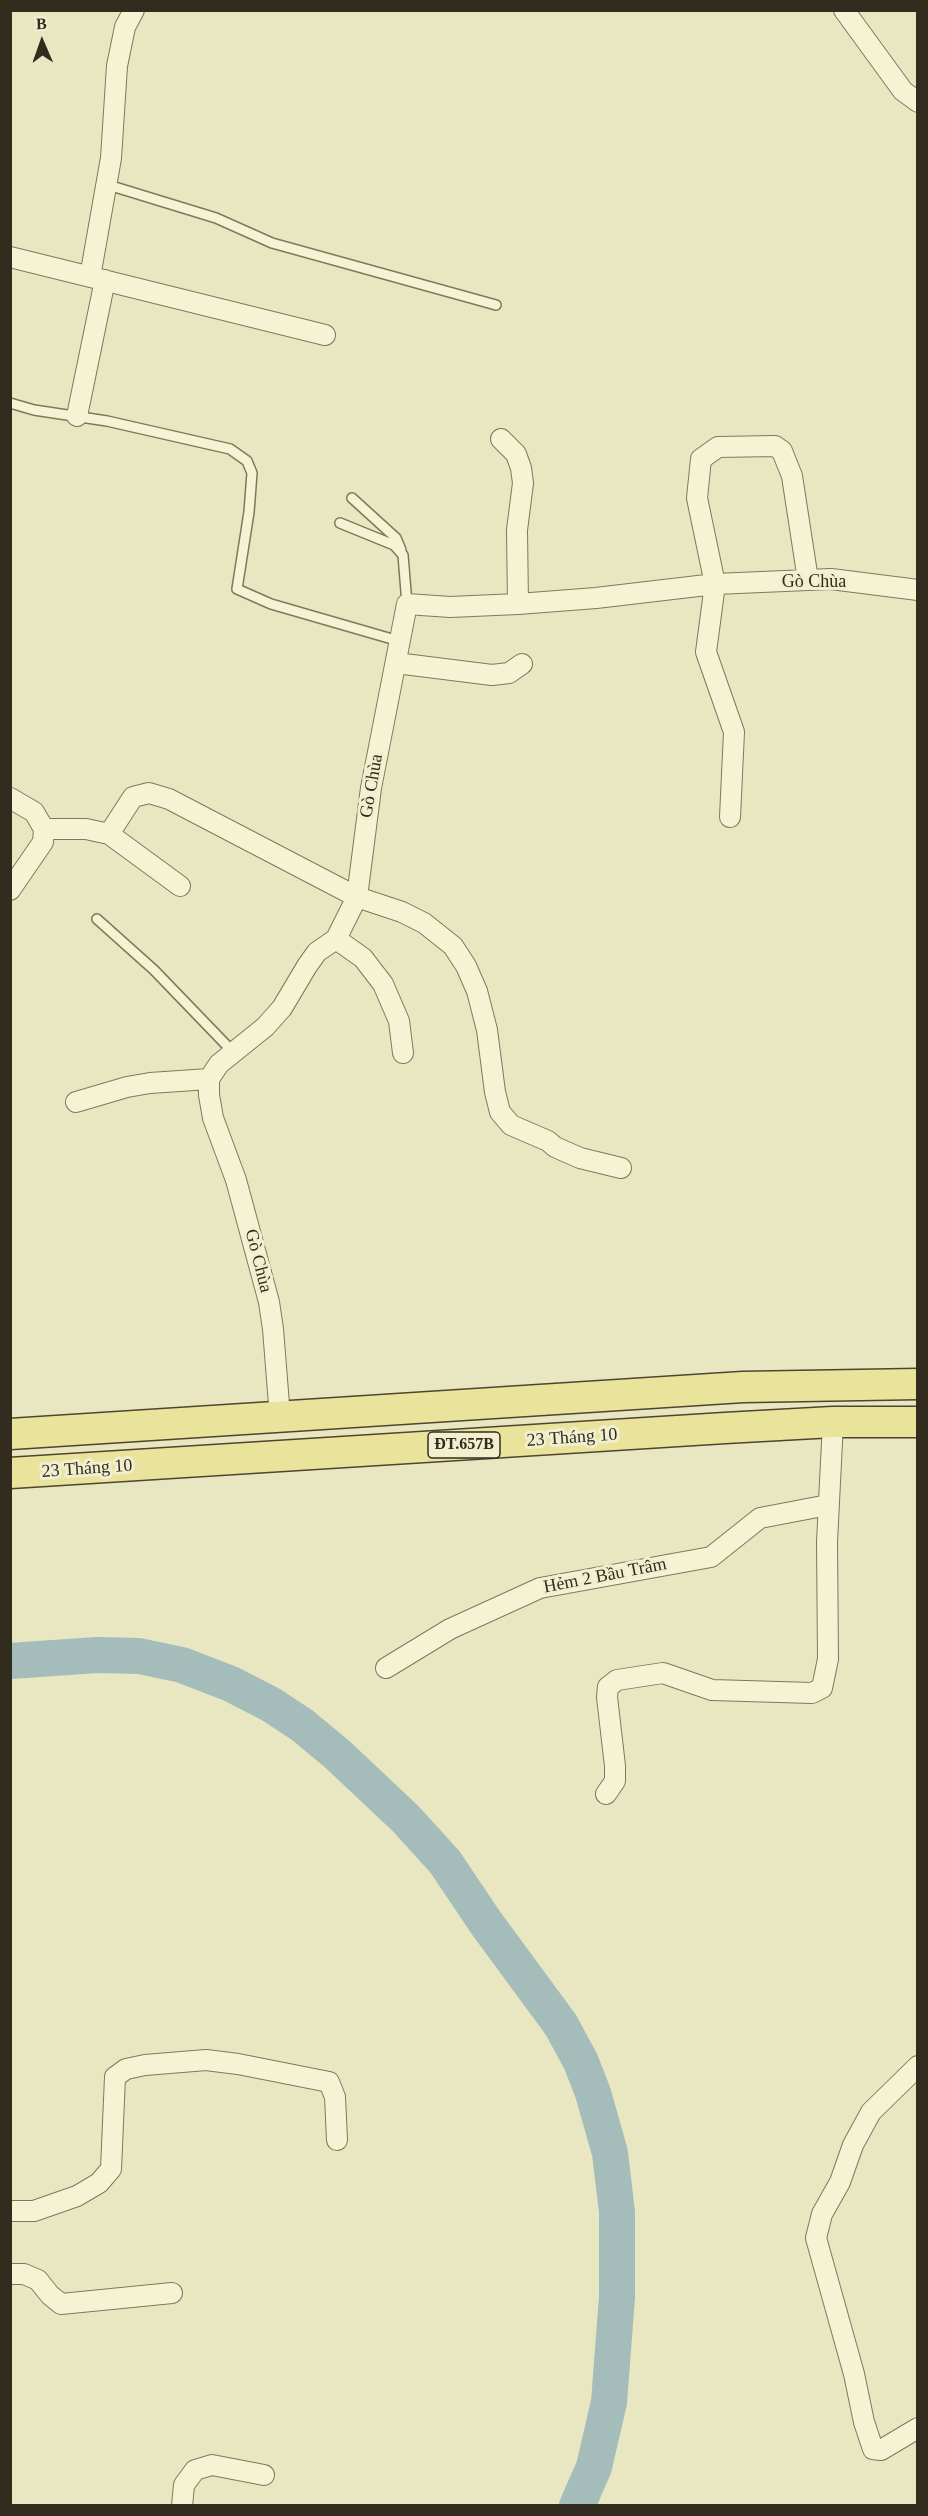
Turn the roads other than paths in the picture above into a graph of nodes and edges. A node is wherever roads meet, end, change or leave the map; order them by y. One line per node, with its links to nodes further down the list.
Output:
1 (844, 10): 3 (street)
2 (124, 16): 4 (street)
3 (918, 102)
4 (105, 184): 6 (street); 7 (lane)
5 (10, 257): 6 (street)
6 (98, 279): 8 (street); 10 (street)
7 (496, 305)
8 (325, 335)
9 (10, 403): 10 (lane)
10 (77, 416): 20 (lane)
11 (501, 439): 19 (street)
12 (352, 498): 14 (lane)
13 (340, 523): 14 (lane)
14 (403, 555): 18 (lane)
15 (808, 580): 16 (street, Gò Chùa); 16 (street); 17 (street, Gò Chùa)
16 (715, 584): 19 (street, Gò Chùa); 24 (street)
17 (918, 590)
18 (407, 604): 19 (street, Gò Chùa); 20 (street, Gò Chùa)
19 (518, 604)
20 (399, 641): 21 (street, Gò Chùa)
21 (396, 663): 22 (street); 29 (street, Gò Chùa)
22 (522, 664)
23 (10, 798): 25 (street)
24 (730, 817)
25 (44, 829): 26 (street); 28 (street)
26 (110, 834): 27 (street); 29 (street)
27 (180, 886)
28 (10, 890)
29 (357, 897): 31 (street, Gò Chùa); 36 (street)
30 (97, 919): 32 (lane)
31 (336, 939): 32 (street, Gò Chùa); 33 (street)
32 (234, 1053): 34 (street, Gò Chùa)
33 (403, 1053)
34 (209, 1079): 35 (street); 38 (street, Gò Chùa)
35 (76, 1102)
36 (621, 1168)
37 (918, 1384): 38 (main road, ĐT.657B)
38 (280, 1417): 41 (main road, ĐT.657B)
39 (833, 1422): 40 (main road, 23 Tháng 10 / ĐT.657B); 42 (main road, 23 Tháng 10 / ĐT.657B); 43 (street)
40 (918, 1422)
41 (10, 1434)
42 (10, 1473)
43 (828, 1505): 44 (street, Hẻm 2 Bầu Trâm); 45 (street)
44 (386, 1668)
45 (606, 1794)
46 (918, 2066): 51 (street)
47 (337, 2140): 48 (street)
48 (10, 2211)
49 (10, 2274): 50 (street)
50 (172, 2293)
51 (918, 2428)
52 (264, 2475): 53 (street)
53 (182, 2505)

